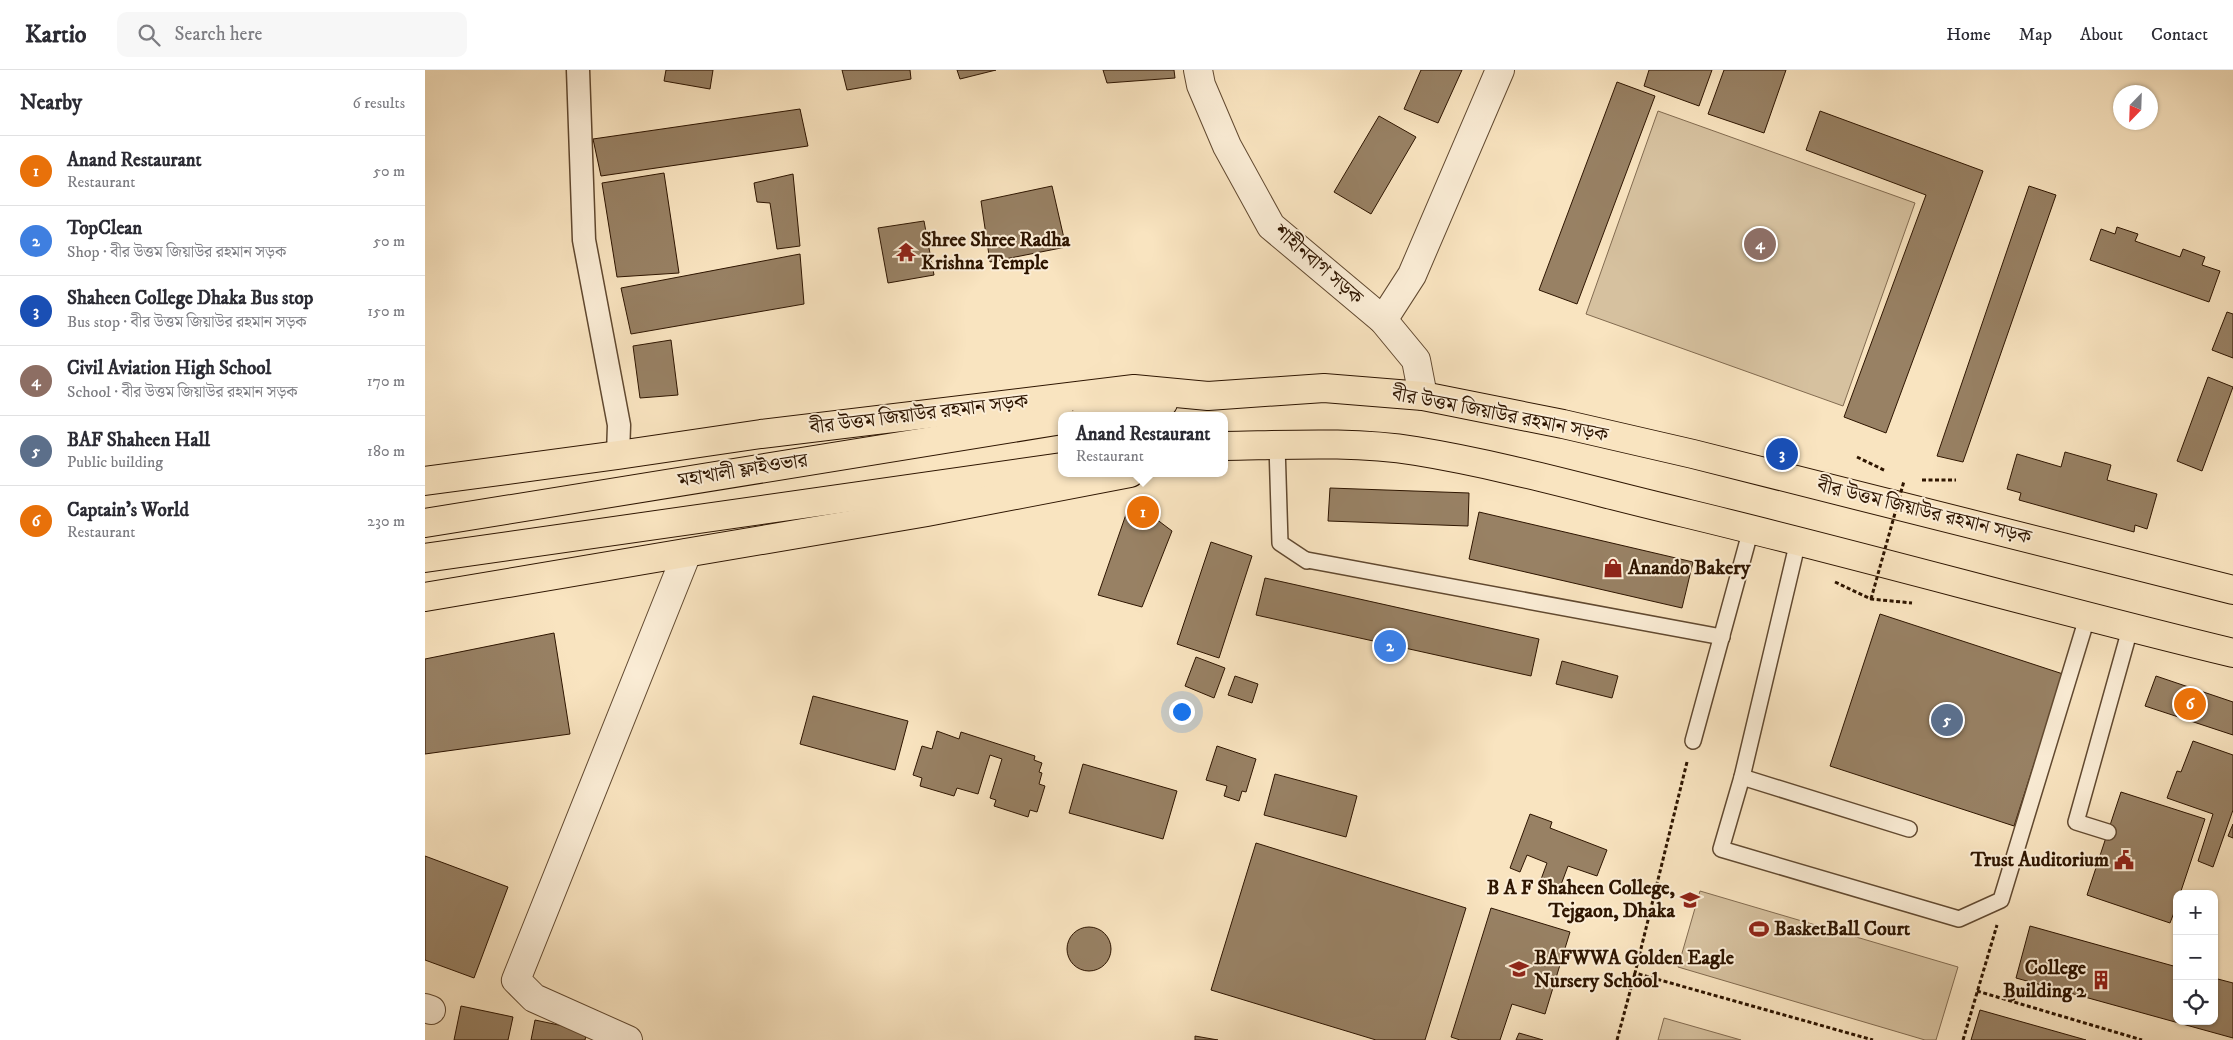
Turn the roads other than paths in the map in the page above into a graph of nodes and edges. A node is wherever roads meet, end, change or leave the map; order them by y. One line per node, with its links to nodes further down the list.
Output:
1 (578, 70): 11 (street)
2 (1198, 70): 4 (street, শাহীনবাগ সড়ক)
3 (1500, 70): 4 (street)
4 (1383, 320): 6 (street, শাহীনবাগ সড়ক)
5 (1208, 396): 6 (highway, বীর উত্তম জিয়াউর রহমান সড়ক); 7 (highway); 11 (highway, বীর উত্তম জিয়াউর রহমান সড়ক)
6 (1423, 396): 20 (highway, বীর উত্তম জিয়াউর রহমান সড়ক)
7 (1110, 412)
8 (1058, 421): 15 (highway, মহাখালী ফ্লাইওভার)
9 (1277, 445): 10 (highway); 16 (highway); 24 (lane)
10 (1228, 446)
11 (618, 455): 14 (highway, বীর উত্তম জিয়াউর রহমান সড়ক)
12 (1058, 468): 19 (highway, মহাখালী ফ্লাইওভার)
13 (1109, 477): 18 (highway)
14 (425, 481)
15 (425, 523)
16 (1751, 529): 17 (highway); 24 (lane)
17 (1797, 541): 22 (highway); 27 (lane)
18 (687, 553): 21 (highway); 30 (street)
19 (425, 558)
20 (2233, 590)
21 (425, 597)
22 (2087, 618): 23 (highway); 27 (lane)
23 (2130, 628): 25 (highway); 29 (lane)
24 (1722, 637): 26 (lane)
25 (2233, 653)
26 (1693, 741)
27 (1742, 777): 28 (lane)
28 (1909, 829)
29 (2108, 832)
30 (628, 1040)

